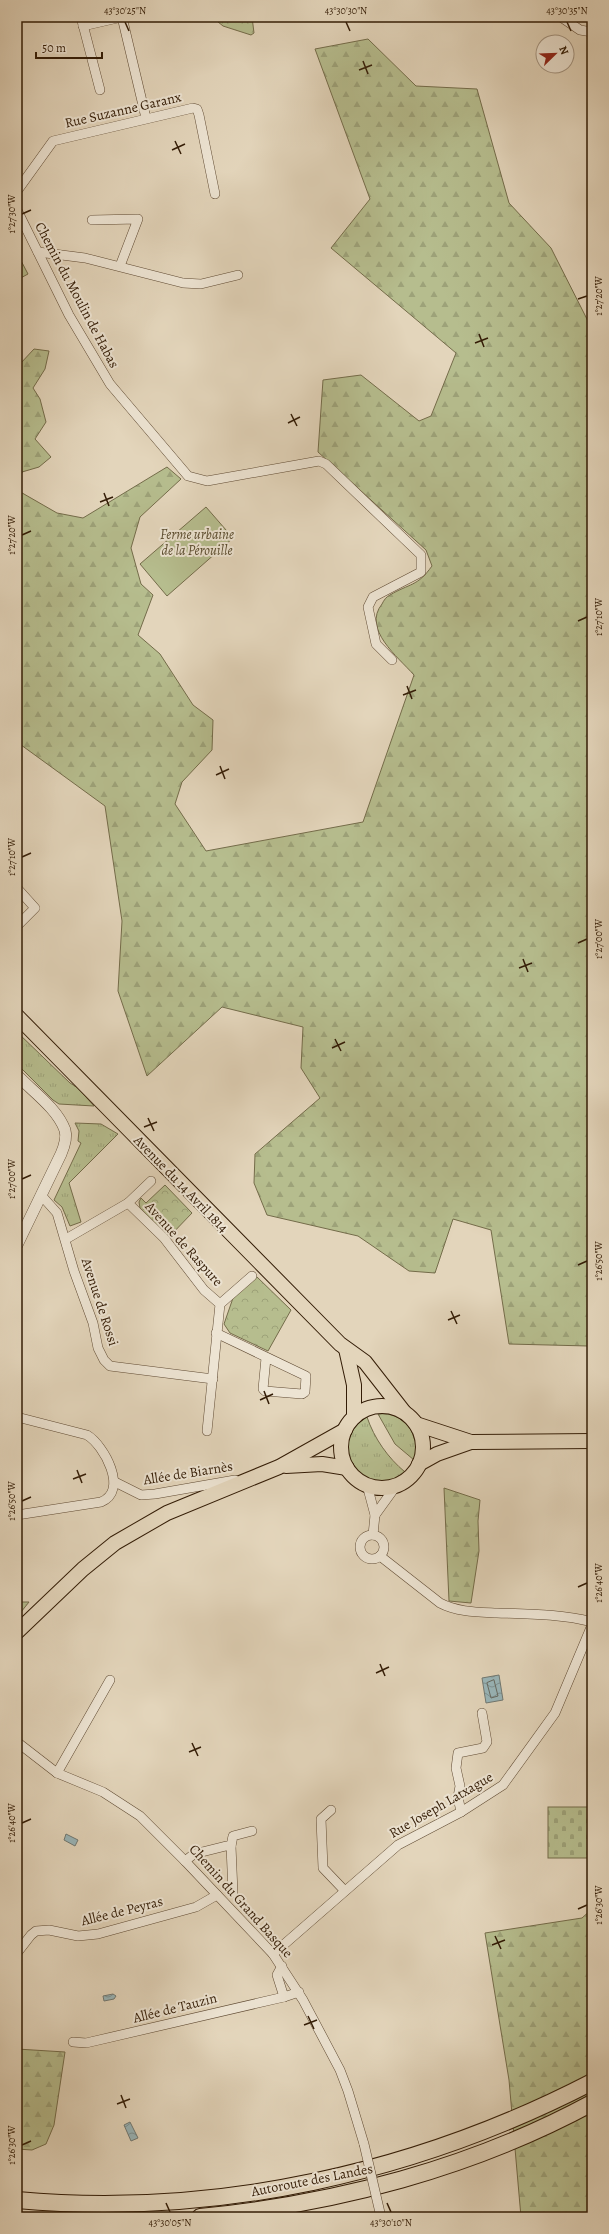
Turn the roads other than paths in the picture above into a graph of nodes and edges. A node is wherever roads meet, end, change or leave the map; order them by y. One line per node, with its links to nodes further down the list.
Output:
1 (122, 17): 3 (street); 6 (street)
2 (562, 17): 4 (street)
3 (82, 22): 5 (street)
4 (592, 32)
5 (100, 90)
6 (146, 118): 7 (street, Rue Suzanne Garanx); 8 (street, Rue Suzanne Garanx)
7 (17, 191)
8 (215, 194)
9 (17, 210): 11 (street, Chemin du Moulin de Habas)
10 (92, 220): 12 (street)
11 (38, 252): 12 (street); 14 (street, Chemin du Moulin de Habas)
12 (120, 266): 13 (street)
13 (238, 275)
14 (392, 660)
15 (17, 888): 16 (street)
16 (17, 926)
17 (17, 1016): 27 (main road, Avenue du 14 Avril 1814)
18 (17, 1075): 20 (street)
19 (151, 1180): 21 (street)
20 (41, 1195): 22 (street, Avenue de Rossi); 23 (street)
21 (128, 1204): 22 (street); 25 (street, Avenue de Raspure)
22 (66, 1239): 29 (street, Avenue de Rossi)
23 (17, 1245)
24 (252, 1276): 25 (street, Avenue de Raspure)
25 (220, 1304): 26 (street, Avenue de Raspure)
26 (216, 1333): 28 (street); 29 (street, Avenue de Raspure)
27 (346, 1349): 30 (main road, Avenue du 14 Avril 1814); 31 (main road)
28 (266, 1358): 28 (street)
29 (213, 1379): 35 (street, Avenue de Raspure)
30 (404, 1412): 31 (main road); 33 (main road)
31 (354, 1417): 34 (main road)
32 (18, 1418): 42 (street)
33 (416, 1424): 37 (main road); 38 (main road)
34 (345, 1430): 39 (main road); 40 (main road)
35 (207, 1431)
36 (592, 1441): 37 (main road)
37 (471, 1442): 38 (main road)
38 (419, 1464): 44 (main road)
39 (279, 1467): 40 (main road); 41 (main road)
40 (347, 1468): 43 (main road)
41 (260, 1475): 42 (street, Allée de Biarnès); 51 (main road)
42 (115, 1482): 45 (street)
43 (366, 1485): 44 (main road); 46 (street)
44 (396, 1486): 46 (street)
45 (17, 1515)
46 (375, 1515): 47 (street)
47 (373, 1535): 48 (street); 48 (street)
48 (380, 1556): 49 (street)
49 (592, 1622)
50 (592, 1625): 57 (street, Rue Joseph Latxague)
51 (17, 1632)
52 (110, 1680): 55 (street)
53 (482, 1712): 57 (street)
54 (17, 1742): 55 (street, Chemin du Grand Basque)
55 (57, 1773): 60 (street, Chemin du Grand Basque)
56 (331, 1810): 61 (street)
57 (461, 1812): 61 (street, Rue Joseph Latxague)
58 (252, 1831): 59 (street)
59 (231, 1846): 60 (street); 62 (street)
60 (185, 1861): 63 (street, Chemin du Grand Basque)
61 (344, 1890): 65 (street, Rue Joseph Latxague)
62 (233, 1893)
63 (217, 1895): 64 (street, Allée de Peyras); 65 (street, Chemin du Grand Basque)
64 (17, 1953)
65 (273, 1954): 66 (street, Chemin du Grand Basque)
66 (282, 1966): 67 (street, Chemin du Grand Basque); 68 (street)
67 (299, 1992): 68 (street, Allée de Tauzin); 74 (street, Chemin du Grand Basque, bridge)
68 (284, 1997): 69 (street, Allée de Tauzin)
69 (73, 2042)
70 (592, 2082): 72 (highway, Autoroute des Landes)
71 (592, 2103): 73 (highway, Autoroute des Landes)
72 (17, 2200)
73 (200, 2217)
74 (381, 2217)

